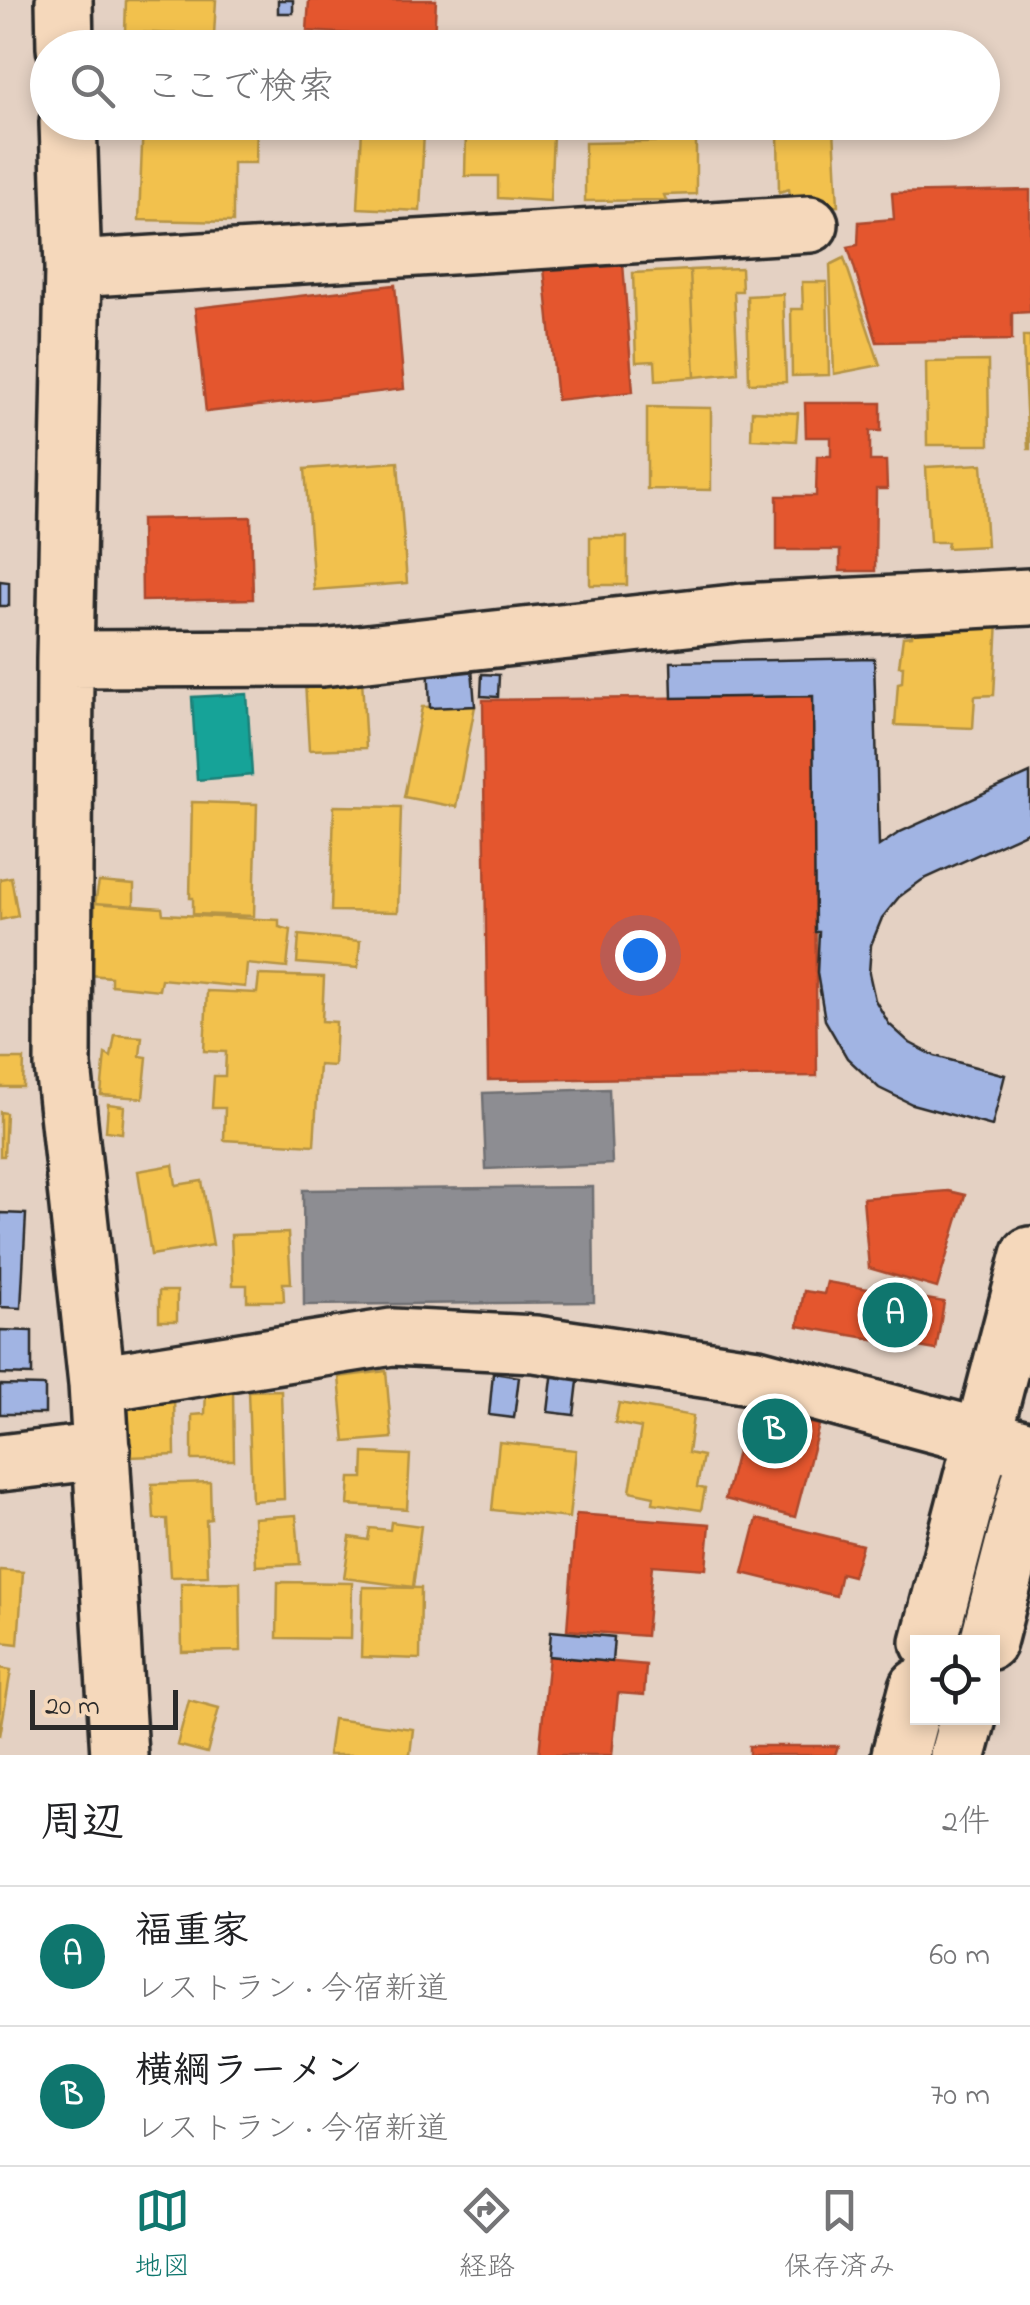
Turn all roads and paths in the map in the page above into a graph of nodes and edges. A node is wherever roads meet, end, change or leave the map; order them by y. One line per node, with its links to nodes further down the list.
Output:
1 (64, 0): 2 (main road)
2 (65, 30)
3 (68, 140): 5 (main road)
4 (810, 224): 5 (main road)
5 (72, 269): 7 (main road)
6 (1030, 597): 7 (main road)
7 (65, 659): 9 (main road)
8 (1030, 1255): 10 (main road)
9 (97, 1384): 10 (main road); 11 (main road)
10 (1006, 1444): 14 (main road)
11 (102, 1450): 12 (main road); 18 (main road)
12 (0, 1463)
13 (1030, 1480): 15 (main road)
14 (932, 1635)
15 (990, 1635)
16 (910, 1717): 19 (main road)
17 (966, 1725): 20 (main road)
18 (118, 1755)
19 (900, 1755)
20 (958, 1755)

